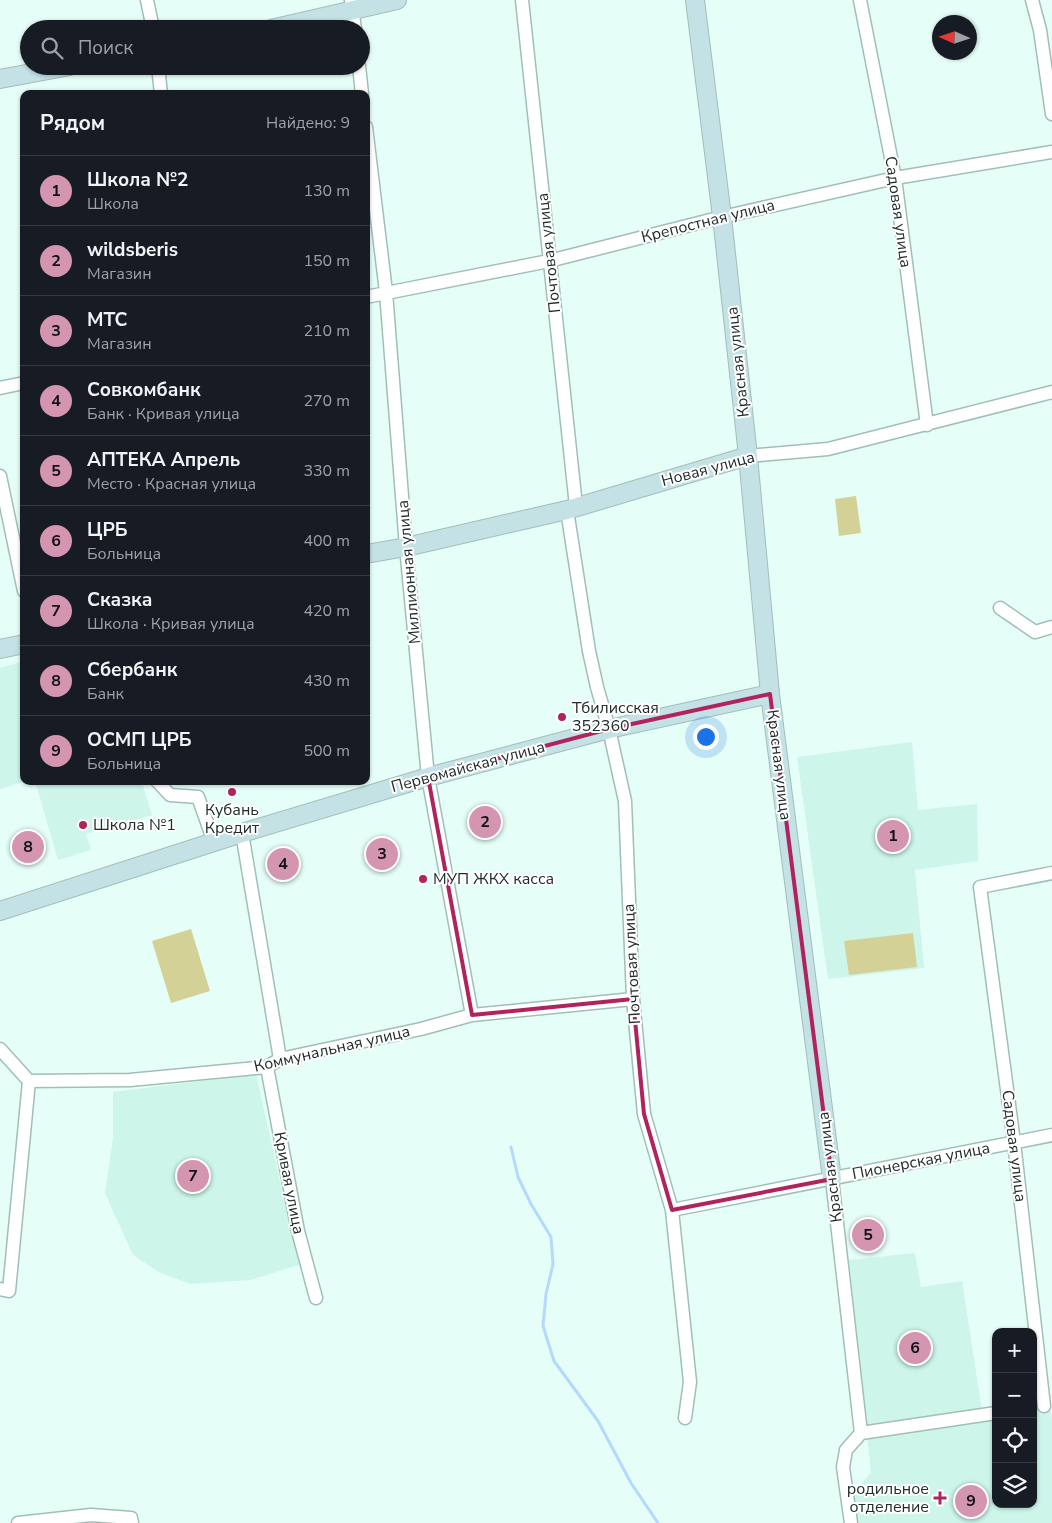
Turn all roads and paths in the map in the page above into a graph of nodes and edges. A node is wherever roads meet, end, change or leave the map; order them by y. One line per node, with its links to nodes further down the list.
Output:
1 (147, 0): 8 (street)
2 (397, 0): 7 (street)
3 (522, 0): 22 (street, Почтовая улица)
4 (695, 0): 21 (street, Красная улица)
5 (860, 0): 20 (street, Садовая улица)
6 (1032, 0): 17 (street)
7 (352, 5): 9 (street); 10 (street)
8 (151, 20)
9 (301, 20)
10 (354, 20)
11 (22, 75): 14 (street)
12 (159, 75): 15 (street)
13 (360, 75): 16 (street)
14 (0, 79)
15 (161, 90)
16 (362, 90)
17 (1052, 114)
18 (1052, 152): 20 (street, Крепостная улица)
19 (370, 160): 23 (street, Миллионная улица)
20 (895, 178): 21 (street, Крепостная улица); 28 (street, Садовая улица)
21 (722, 217): 22 (street, Крепостная улица); 29 (street, Красная улица)
22 (549, 261): 23 (street, Крепостная улица); 31 (street, Почтовая улица)
23 (386, 292): 24 (street, Крепостная улица); 32 (street, Миллионная улица)
24 (370, 296)
25 (20, 384): 26 (street)
26 (0, 388)
27 (1052, 392): 28 (street, Новая улица)
28 (927, 425): 29 (street, Новая улица)
29 (748, 456): 31 (street, Новая улица); 39 (street, Красная улица)
30 (0, 476): 34 (street)
31 (572, 508): 32 (street, Новая улица); 40 (street, Почтовая улица)
32 (406, 547): 33 (street, Новая улица); 41 (street, Миллионная улица)
33 (370, 553)
34 (20, 572)
35 (1000, 608): 36 (street)
36 (1052, 626)
37 (20, 645): 38 (street)
38 (0, 649)
39 (770, 694): 40 (street, Первомайская улица); 55 (street, Красная улица)
40 (609, 730): 41 (street, Первомайская улица); 47 (street, Почтовая улица)
41 (428, 777): 43 (street, Первомайская улица); 48 (street, Миллионная улица)
42 (161, 785): 44 (street)
43 (242, 833): 44 (street, Первомайская улица); 50 (street)
44 (214, 842): 46 (street, Первомайская улица)
45 (1052, 873): 54 (street, Садовая улица)
46 (0, 911)
47 (632, 999): 48 (street, Коммунальная улица); 56 (street, Почтовая улица)
48 (472, 1014): 50 (street, Коммунальная улица)
49 (0, 1049): 52 (street)
50 (280, 1059): 51 (street, Коммунальная улица)
51 (267, 1067): 52 (street, Коммунальная улица); 58 (street, Кривая улица)
52 (29, 1081): 57 (street)
53 (1052, 1135): 54 (street, Пионерская улица)
54 (1014, 1142): 55 (street, Пионерская улица); 59 (street, Садовая улица)
55 (832, 1179): 56 (street, Пионерская улица); 62 (street, Красная улица)
56 (672, 1210): 61 (street, Почтовая улица)
57 (0, 1289)
58 (316, 1298)
59 (1043, 1405)
60 (992, 1414): 62 (street)
61 (685, 1418)
62 (861, 1433): 65 (street)
63 (132, 1521): 64 (street)
64 (18, 1523)
65 (851, 1523)

